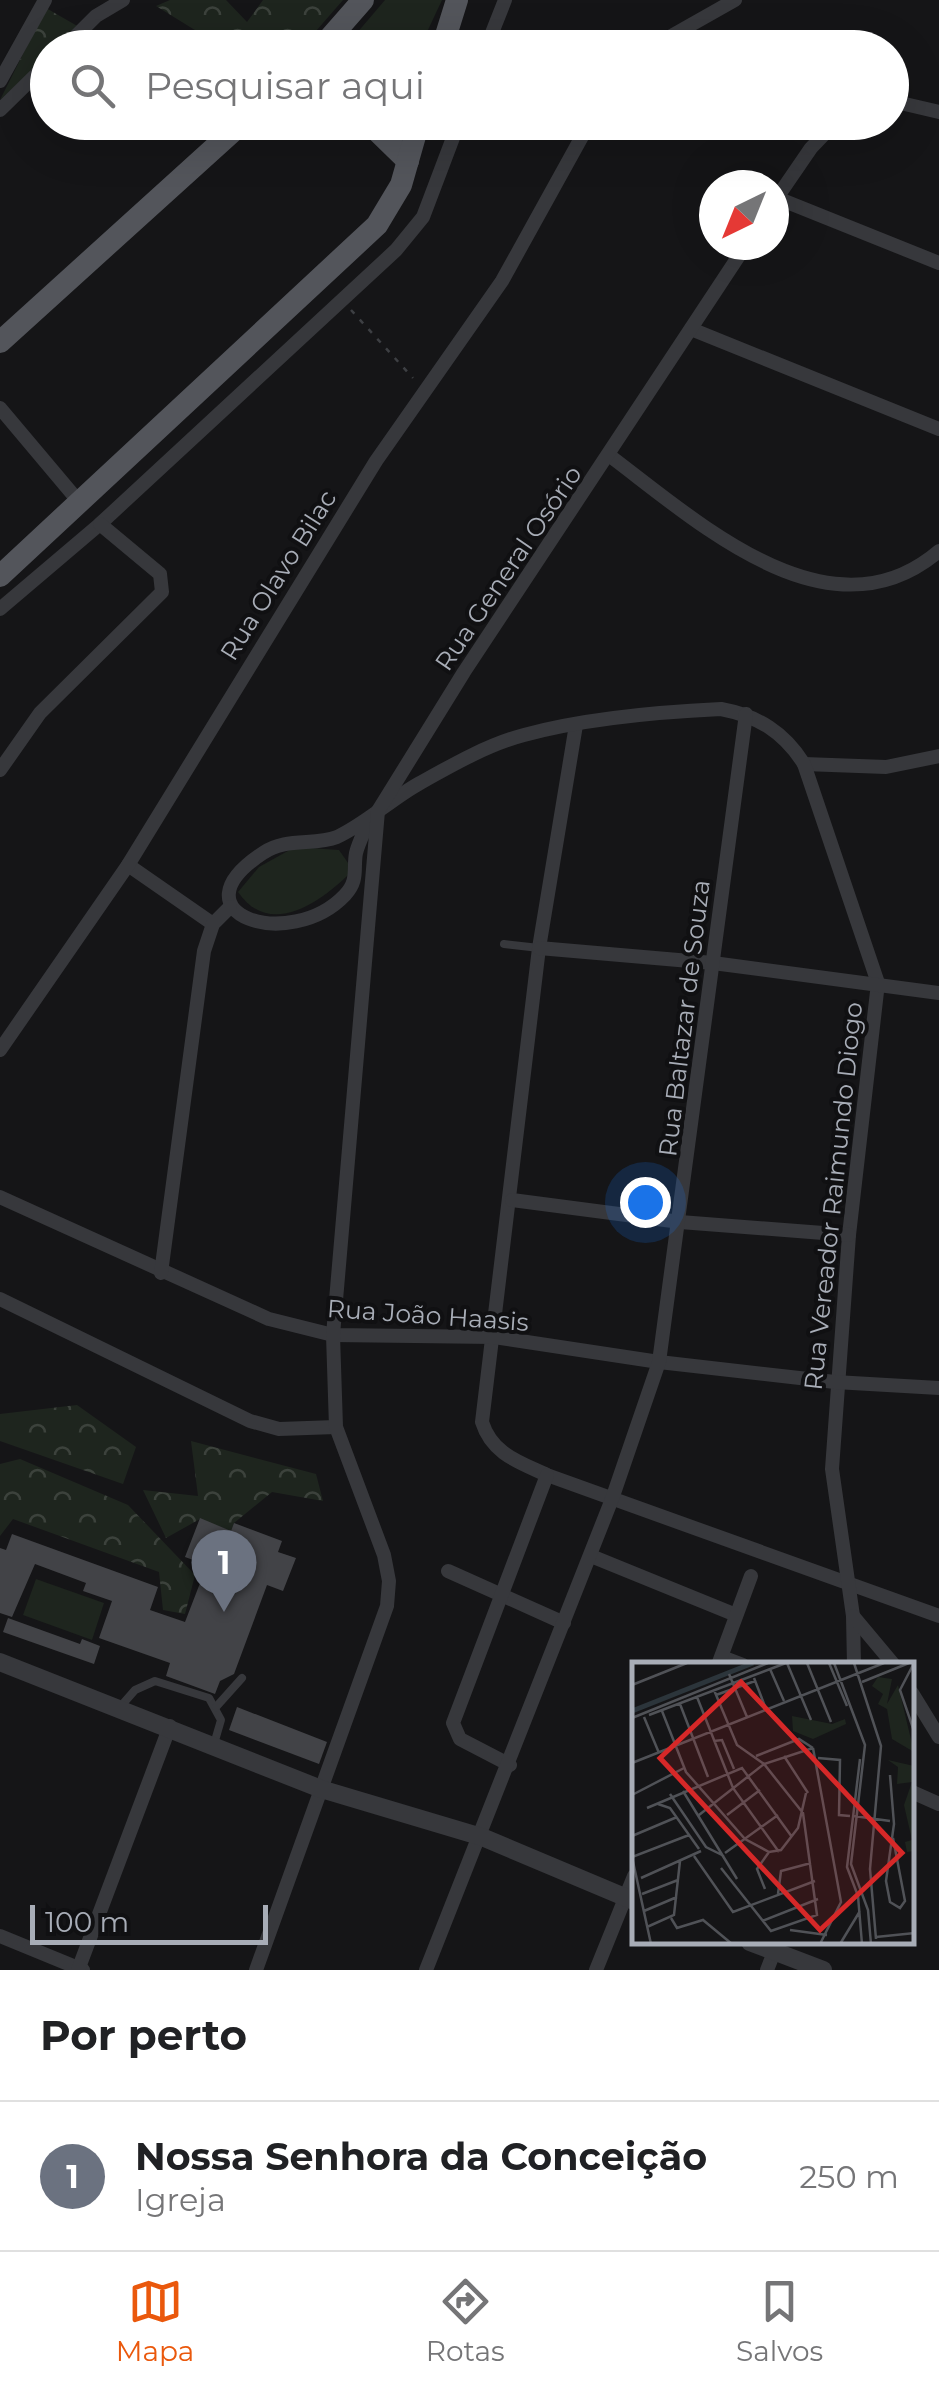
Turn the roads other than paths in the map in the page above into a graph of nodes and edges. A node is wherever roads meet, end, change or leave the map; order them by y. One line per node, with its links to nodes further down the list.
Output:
1 (46, 0): 12 (street)
2 (123, 0): 7 (street)
3 (363, 0): 8 (main road)
4 (457, 0): 9 (main road)
5 (505, 0): 10 (street)
6 (734, 0): 11 (street)
7 (82, 30)
8 (337, 30)
9 (448, 30)
10 (493, 30)
11 (676, 30)
12 (0, 81)
13 (30, 81): 15 (street)
14 (909, 105): 16 (street)
15 (0, 110)
16 (939, 112)
17 (223, 140): 29 (main road)
18 (386, 140): 23 (main road)
19 (414, 140): 23 (main road)
20 (452, 140): 34 (street)
21 (580, 140): 46 (street, Rua Olavo Bilac)
22 (818, 140): 24 (street)
23 (408, 161): 33 (main road)
24 (789, 179)
25 (789, 205): 27 (street)
26 (736, 260): 28 (street, Rua General Osório)
27 (939, 263)
28 (691, 329): 31 (street); 32 (street, Rua General Osório)
29 (0, 342)
30 (0, 408): 33 (street)
31 (939, 429)
32 (610, 456): 35 (street); 43 (street, Rua General Osório)
33 (80, 503): 36 (main road)
34 (100, 524): 37 (street); 42 (street)
35 (939, 551)
36 (0, 576)
37 (0, 609)
38 (746, 714): 39 (street, Rua Vereador Raimundo Diogo); 41 (street, Rua Vereador Raimundo Diogo); 51 (street, Rua Baltazar de Souza)
39 (576, 726): 43 (street, Rua Vereador Raimundo Diogo); 50 (street)
40 (939, 756): 41 (street)
41 (804, 764): 52 (street, Rua Vereador Raimundo Diogo)
42 (0, 770)
43 (374, 814): 44 (street, Rua Vereador Raimundo Diogo); 45 (street); 61 (street, Rua General Osório)
44 (332, 839): 45 (street); 47 (street, Rua Vereador Raimundo Diogo)
45 (355, 856): 47 (street)
46 (128, 865): 48 (street); 54 (street, Rua Olavo Bilac)
47 (235, 913): 48 (street, Rua Vereador Raimundo Diogo)
48 (213, 924): 59 (street)
49 (504, 944): 50 (lane)
50 (539, 948): 51 (street); 56 (street)
51 (713, 963): 52 (street); 57 (street, Rua Baltazar de Souza)
52 (878, 983): 53 (street); 58 (street, Rua Vereador Raimundo Diogo)
53 (939, 993)
54 (0, 1050)
55 (0, 1197): 59 (street, Rua João Haasis)
56 (512, 1200): 57 (street); 62 (street)
57 (680, 1222): 58 (street); 63 (street, Rua Baltazar de Souza)
58 (849, 1235): 64 (street, Rua Vereador Raimundo Diogo)
59 (161, 1273): 61 (street, Rua João Haasis)
60 (0, 1299): 66 (street)
61 (332, 1335): 62 (street, Rua João Haasis); 66 (street, Rua General Osório)
62 (494, 1338): 63 (street, Rua João Haasis); 67 (street)
63 (659, 1362): 64 (street, Rua João Haasis); 68 (street, Rua Baltazar de Souza)
64 (835, 1382): 65 (street, Rua João Haasis); 72 (street, Rua Vereador Raimundo Diogo)
65 (939, 1388)
66 (336, 1428): 90 (street, Rua General Osório)
67 (547, 1475): 68 (street); 73 (street)
68 (612, 1499): 69 (street, Rua Baltazar de Souza); 72 (street)
69 (590, 1556): 74 (street); 77 (street, Rua Baltazar de Souza)
70 (448, 1571): 73 (street)
71 (751, 1576): 74 (street)
72 (849, 1585): 75 (street, Rua Vereador Raimundo Diogo); 76 (street)
73 (500, 1596): 77 (street); 89 (street)
74 (736, 1616): 78 (street)
75 (853, 1616): 79 (street, Rua Vereador Raimundo Diogo); 80 (street)
76 (939, 1616)
77 (564, 1622): 89 (street, Rua Baltazar de Souza)
78 (720, 1661)
79 (854, 1662)
80 (891, 1662)
81 (0, 1664): 84 (street)
82 (242, 1678): 85 (lane)
83 (914, 1695): 87 (street)
84 (121, 1706): 85 (lane); 86 (street)
85 (216, 1707): 88 (lane)
86 (170, 1726): 88 (street); 97 (street)
87 (939, 1737)
88 (214, 1744): 90 (street)
89 (510, 1765): 93 (street, Rua Baltazar de Souza)
90 (321, 1789): 93 (street); 98 (street, Rua General Osório)
91 (914, 1793): 92 (street)
92 (939, 1804)
93 (482, 1838): 94 (street); 99 (street, Rua Baltazar de Souza)
94 (630, 1900): 100 (street)
95 (0, 1936): 97 (street)
96 (777, 1947): 101 (street); 102 (street)
97 (80, 1970)
98 (256, 1970)
99 (426, 1970)
100 (596, 1970)
101 (768, 1970)
102 (823, 1970)

